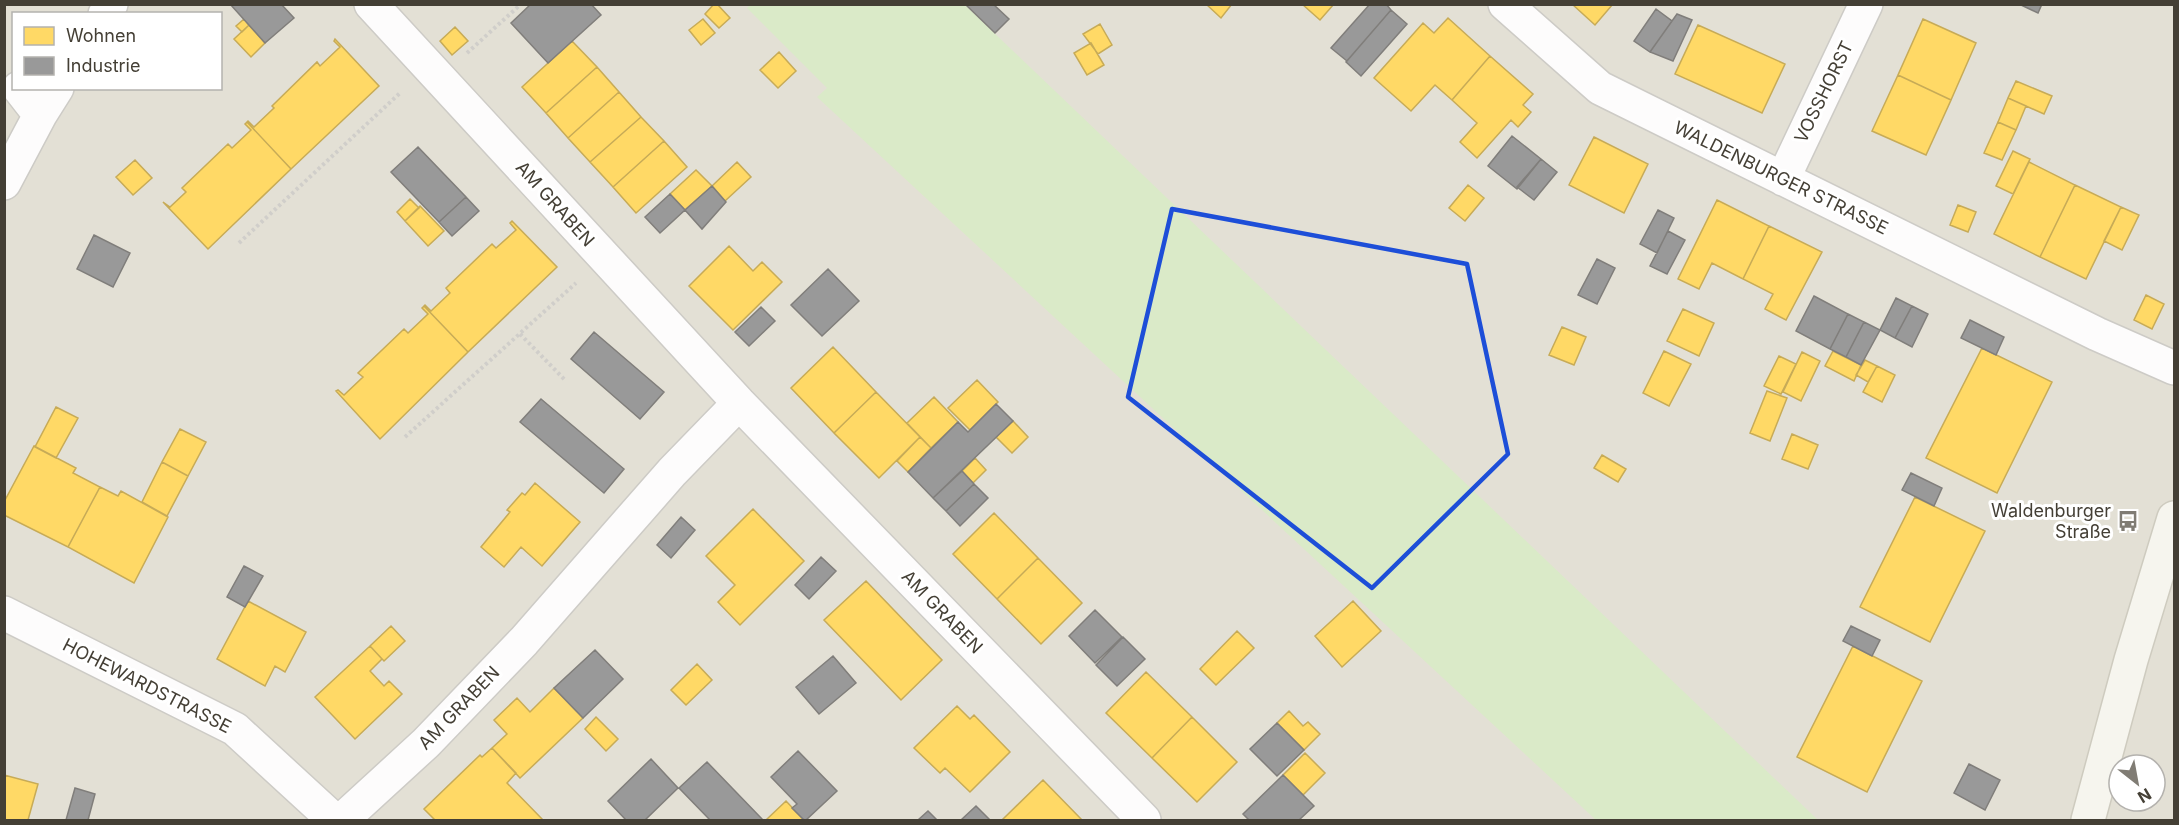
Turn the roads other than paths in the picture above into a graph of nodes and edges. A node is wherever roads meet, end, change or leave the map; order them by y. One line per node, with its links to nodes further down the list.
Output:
1 (370, 4): 10 (street, AM GRABEN)
2 (1505, 4): 7 (street, WALDENBURGER STRASSE)
3 (1866, 4): 7 (street, VOSSHORST)
4 (20, 90): 6 (street)
5 (56, 90): 6 (street)
6 (40, 116): 8 (street)
7 (1783, 179): 9 (street, WALDENBURGER STRASSE)
8 (4, 183)
9 (2175, 368)
10 (739, 404): 14 (street, AM GRABEN); 15 (street, AM GRABEN)
11 (2175, 518): 16 (main road)
12 (4, 614): 13 (street, HOHEWARDSTRASSE)
13 (334, 820)
14 (342, 820)
15 (1144, 820)
16 (2088, 820)

